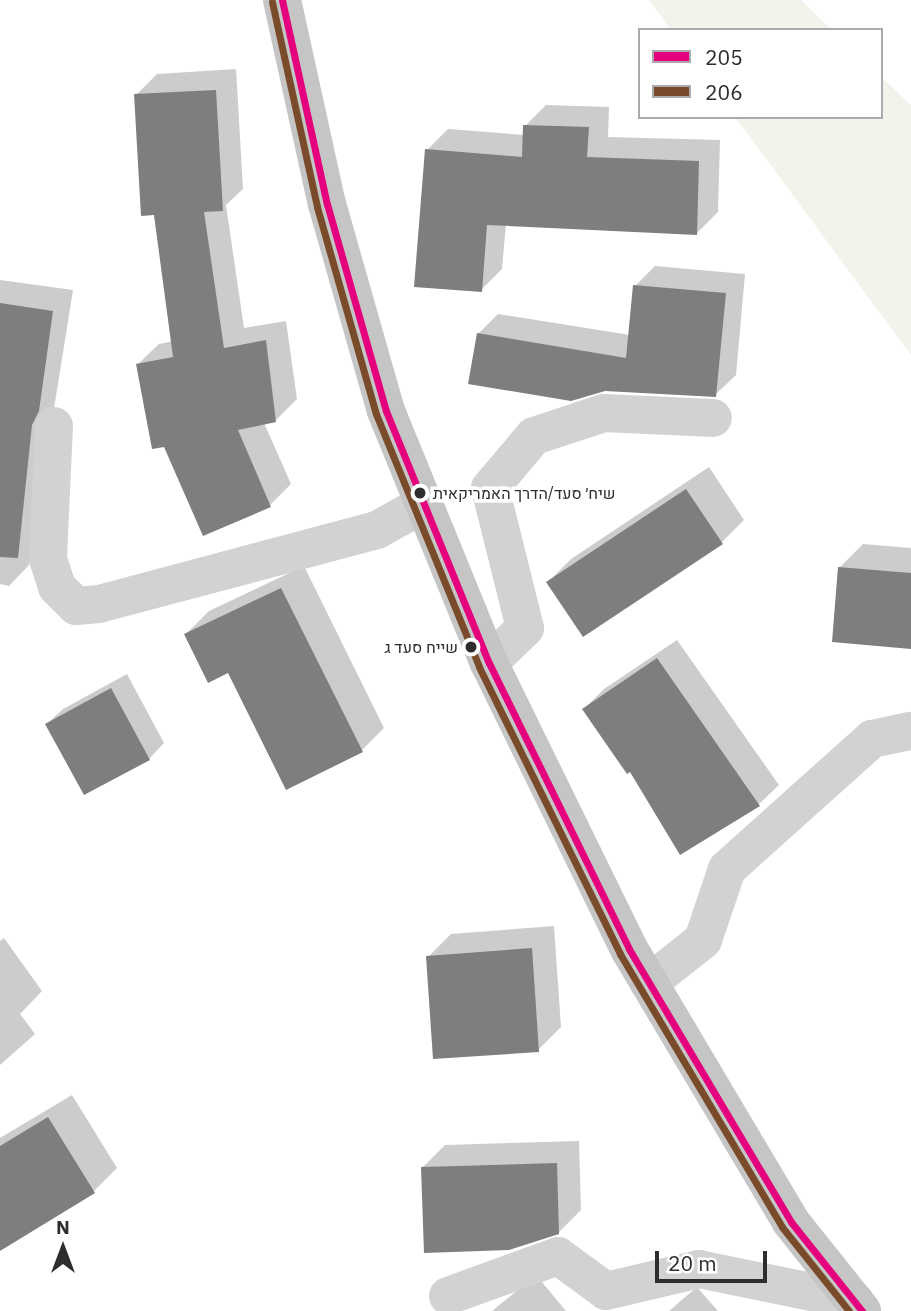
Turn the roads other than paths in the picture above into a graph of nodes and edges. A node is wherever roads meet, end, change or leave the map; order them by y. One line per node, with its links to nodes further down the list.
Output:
1 (282, 0): 4 (main road)
2 (713, 418): 5 (street)
3 (54, 426): 4 (street)
4 (422, 505): 5 (main road)
5 (489, 663): 7 (main road)
6 (911, 731): 7 (street)
7 (649, 983): 9 (main road)
8 (448, 1296): 9 (street)
9 (859, 1306)

